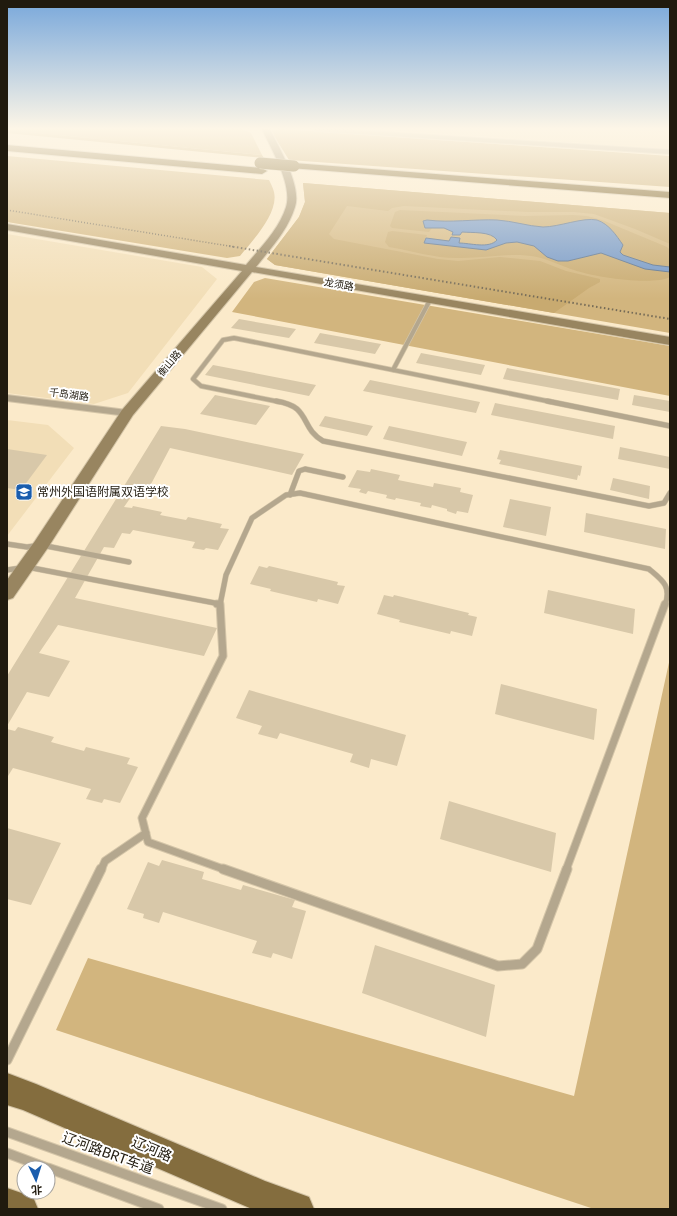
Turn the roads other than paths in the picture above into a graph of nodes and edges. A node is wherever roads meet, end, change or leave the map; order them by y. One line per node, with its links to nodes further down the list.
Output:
1 (283, 186): 8 (street, 衡山路)
2 (290, 186): 8 (street, 衡山路)
3 (438, 186): 6 (highway)
4 (541, 186): 5 (highway)
5 (670, 194)
6 (670, 203)
7 (7, 227): 8 (street, 龙须路)
8 (246, 268): 9 (street, 龙须路); 13 (street, 衡山路)
9 (430, 300): 10 (street, 龙须路); 11 (lane)
10 (670, 341)
11 (393, 370): 14 (lane); 16 (lane)
12 (7, 398): 13 (street, 千岛湖路)
13 (122, 412): 19 (street, 衡山路); 20 (street, 衡山路)
14 (670, 426)
15 (343, 477): 17 (lane)
16 (670, 493)
17 (290, 494): 25 (lane); 26 (lane)
18 (7, 544): 20 (lane)
19 (41, 545): 20 (lane); 21 (lane); 22 (street, 衡山路)
20 (27, 547): 23 (street, 衡山路)
21 (128, 562)
22 (27, 567): 23 (lane); 24 (street, 衡山路); 25 (lane)
23 (9, 571)
24 (7, 593)
25 (220, 604): 26 (lane)
26 (146, 833): 27 (lane)
27 (7, 1060)
28 (7, 1089): 37 (main road, 辽河路)
29 (7, 1132): 36 (lane, 辽河路BRT车道)
30 (7, 1153): 31 (lane)
31 (26, 1160)
32 (56, 1171): 35 (lane)
33 (7, 1205): 34 (main road)
34 (21, 1209)
35 (159, 1209)
36 (222, 1209)
37 (297, 1209)

